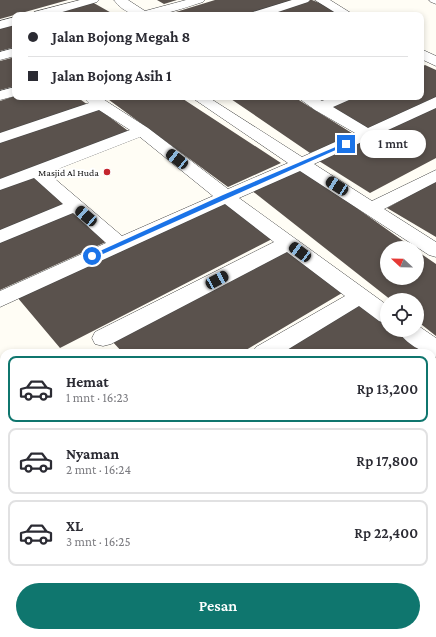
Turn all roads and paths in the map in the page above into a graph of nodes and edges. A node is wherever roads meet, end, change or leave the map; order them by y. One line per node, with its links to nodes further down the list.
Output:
1 (93, 0): 8 (street)
2 (120, 0): 9 (street)
3 (148, 0): 7 (street)
4 (199, 0): 7 (street)
5 (304, 0): 11 (street)
6 (321, 0): 12 (street)
7 (165, 10): 10 (street)
8 (49, 12)
9 (138, 12)
10 (157, 12)
11 (266, 12)
12 (345, 12)
13 (12, 22): 14 (street)
14 (0, 25)
15 (12, 53): 16 (street)
16 (0, 56)
17 (12, 92): 18 (street)
18 (0, 96)
19 (203, 100): 28 (street)
20 (309, 100): 24 (street)
21 (337, 100): 24 (street)
22 (96, 101): 25 (street); 27 (street)
23 (436, 102): 26 (street)
24 (320, 107): 26 (street)
25 (142, 131): 29 (street); 32 (street)
26 (368, 134): 28 (street)
27 (0, 138)
28 (303, 164): 32 (street); 34 (street)
29 (37, 172): 31 (street); 33 (street)
30 (436, 175): 34 (street)
31 (0, 185)
32 (225, 196): 36 (street); 37 (street)
33 (75, 206): 35 (street); 37 (street)
34 (372, 208): 38 (street)
35 (0, 237)
36 (288, 243): 39 (street); 43 (street)
37 (119, 244): 40 (street)
38 (436, 251)
39 (359, 297): 41 (street); 44 (street)
40 (0, 300)
41 (380, 311)
42 (418, 337): 45 (street)
43 (104, 338)
44 (271, 349)
45 (436, 349)

